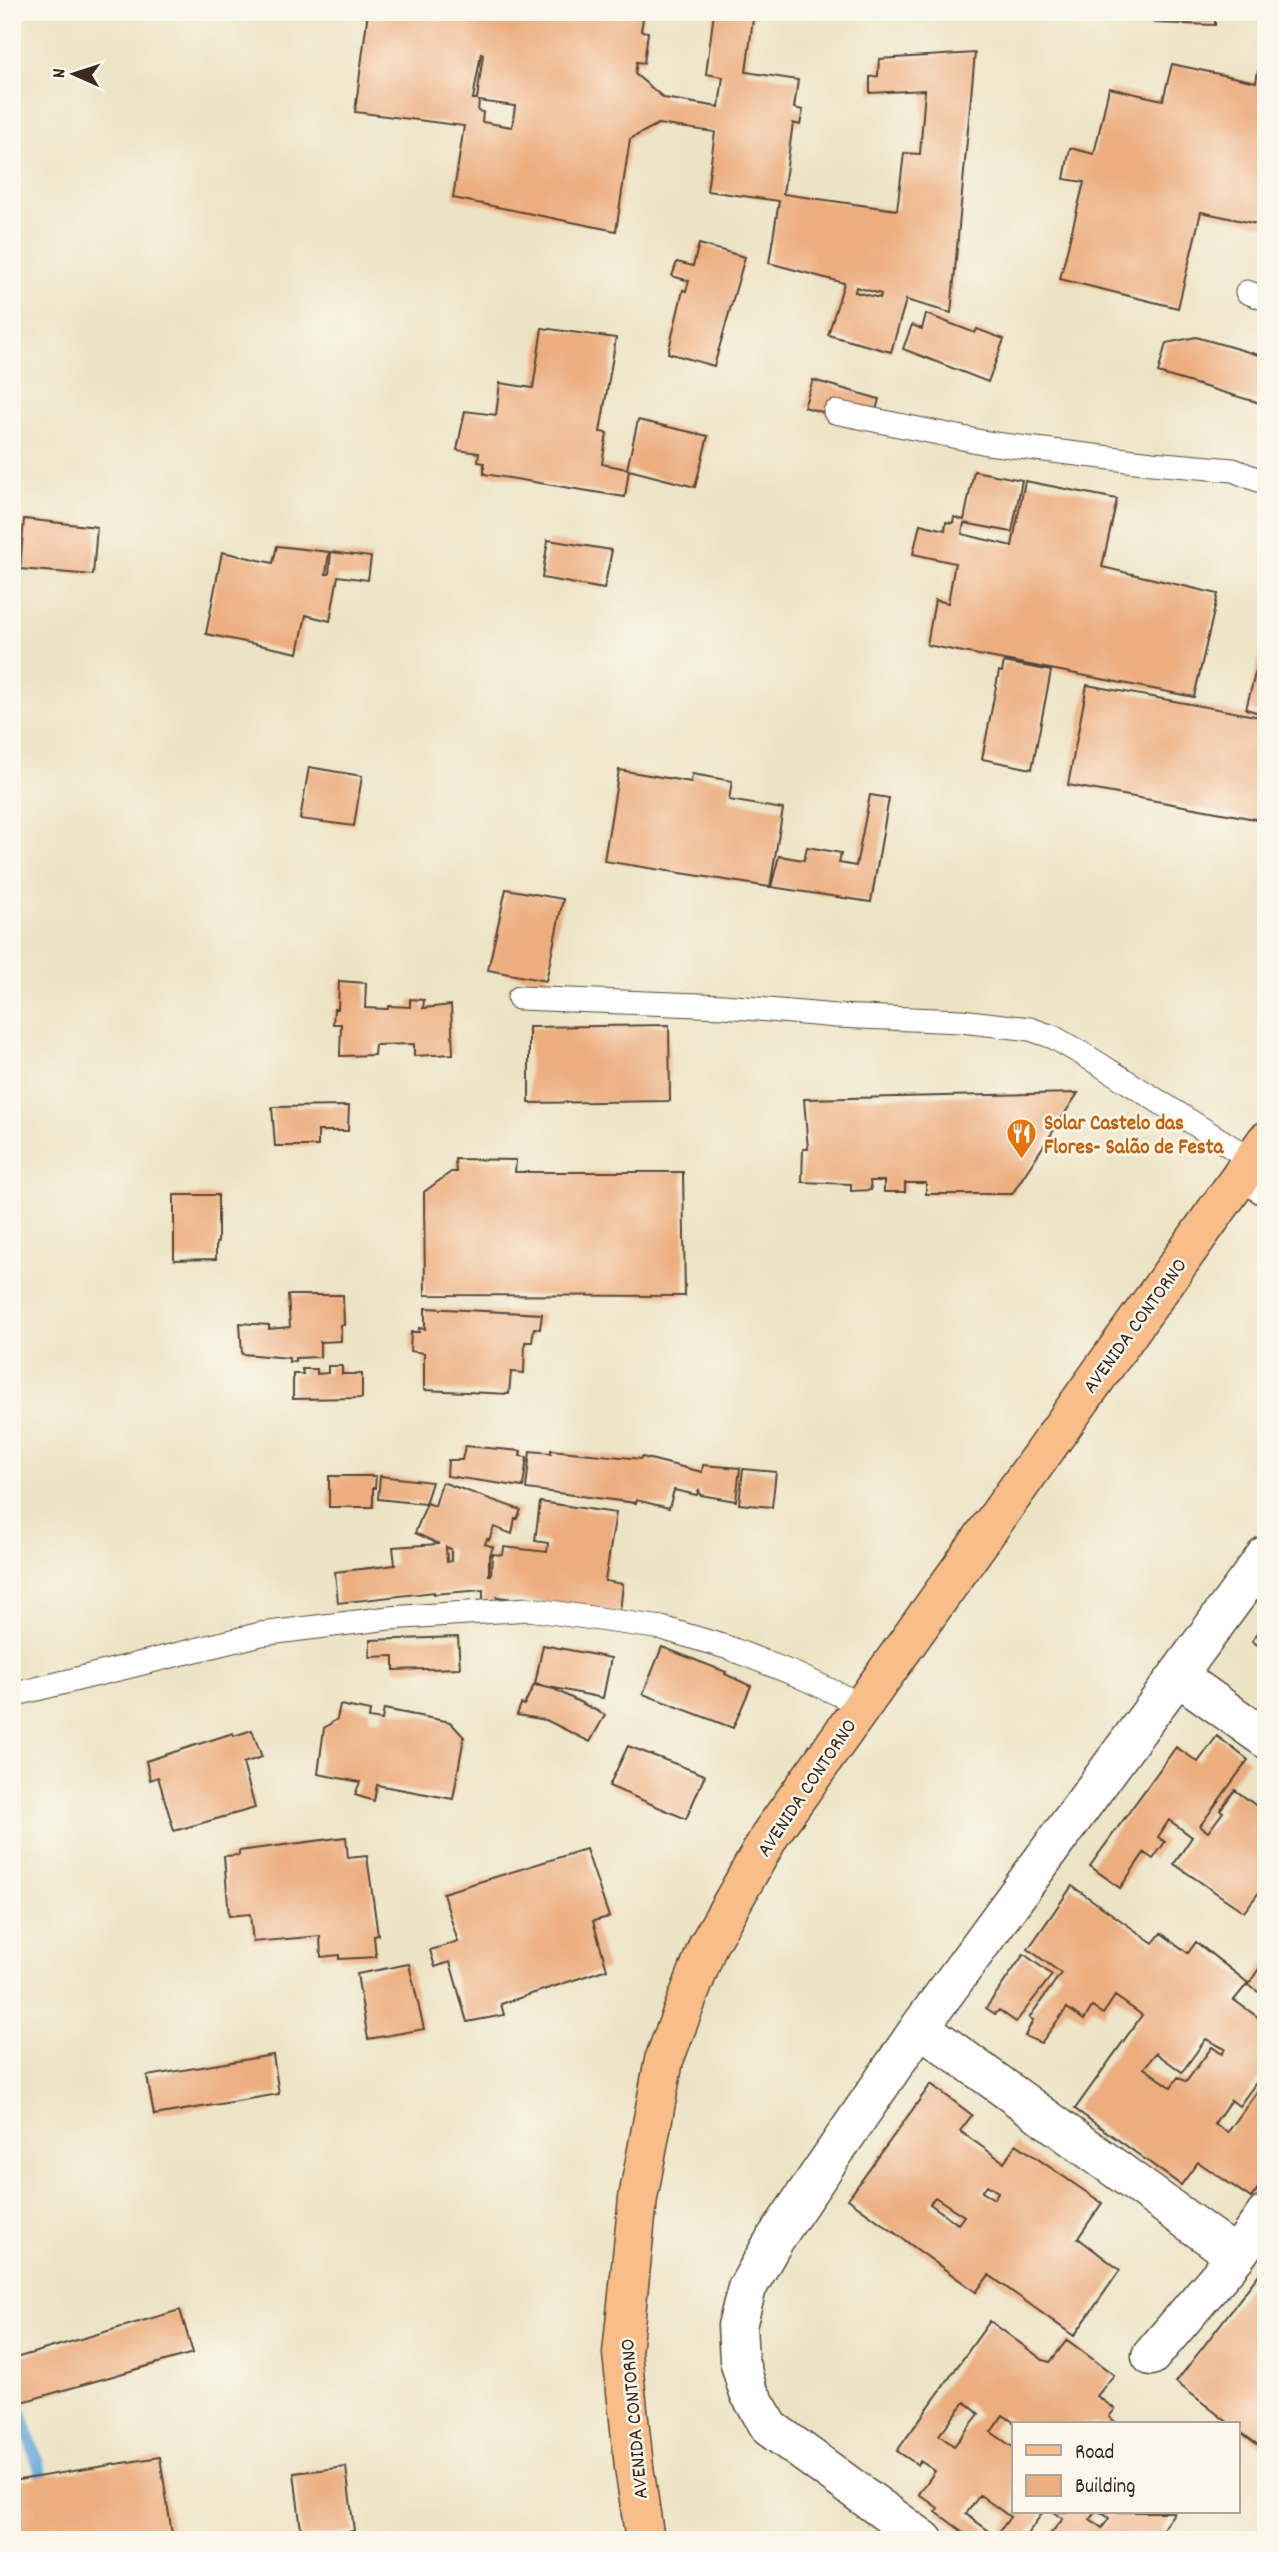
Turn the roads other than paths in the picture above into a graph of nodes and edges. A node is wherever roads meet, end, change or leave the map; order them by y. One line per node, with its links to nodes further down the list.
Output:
1 (835, 412): 2 (lane)
2 (1266, 483)
3 (519, 998): 4 (lane)
4 (1257, 1164): 8 (main road, AVENIDA CONTORNO)
5 (1266, 1555): 6 (street)
6 (1178, 1676): 9 (street); 10 (street)
7 (12, 1695): 8 (lane)
8 (862, 1705): 14 (main road, AVENIDA CONTORNO)
9 (1266, 1739)
10 (920, 2027): 12 (street); 15 (street)
11 (1266, 2214): 12 (street)
12 (1236, 2256): 13 (street)
13 (1151, 2356)
14 (645, 2540)
15 (923, 2540)

